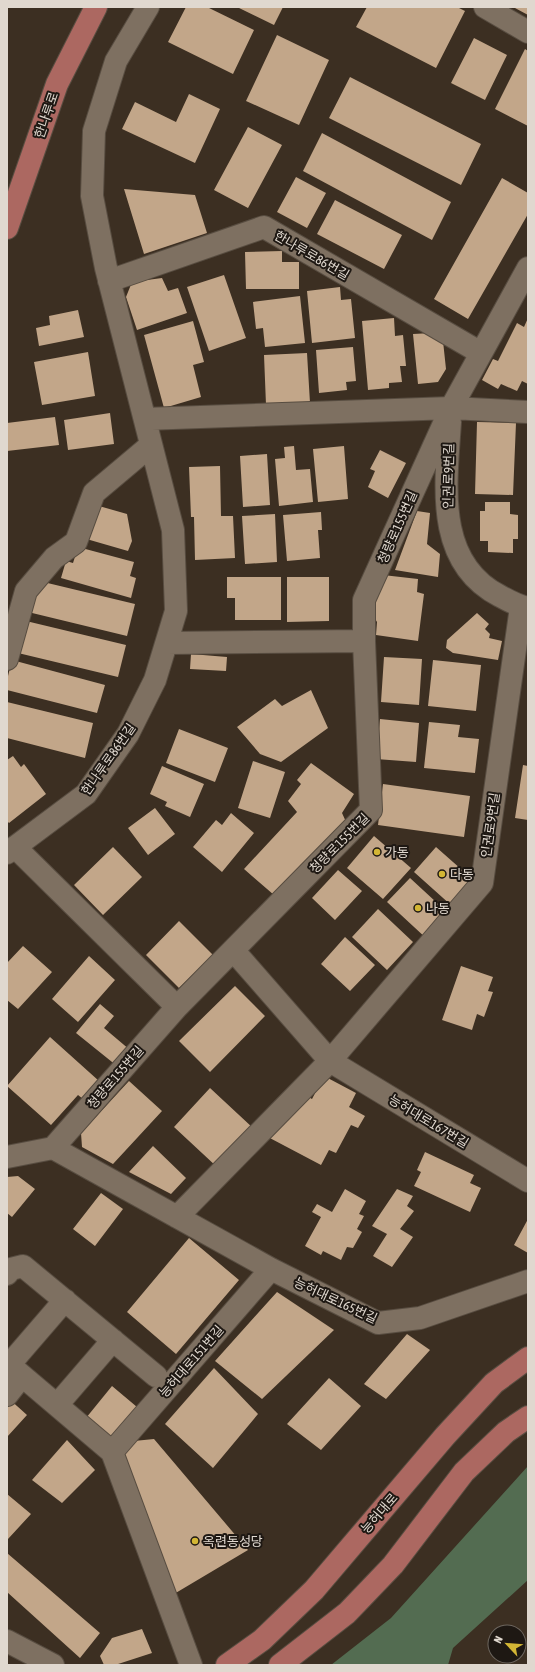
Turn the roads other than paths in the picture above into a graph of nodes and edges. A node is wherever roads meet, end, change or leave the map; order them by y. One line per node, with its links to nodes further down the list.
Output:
1 (96, 7): 5 (main road, 한나루로)
2 (148, 7): 7 (street, 한나루로86번길)
3 (494, 9): 4 (street)
4 (528, 32)
5 (7, 228)
6 (528, 268): 8 (street, 청량로155번길)
7 (109, 281): 8 (street, 한나루로86번길); 11 (street, 한나루로86번길)
8 (481, 353): 9 (street, 청량로155번길)
9 (450, 408): 10 (street); 11 (street); 13 (street, 인권로9번길); 14 (street, 청량로155번길)
10 (528, 412)
11 (144, 419): 12 (street, 한나루로86번길)
12 (151, 445): 15 (street, 한나루로86번길); 16 (street)
13 (525, 608): 20 (street, 인권로9번길)
14 (364, 641): 15 (street); 18 (street, 청량로155번길)
15 (167, 643): 17 (street, 한나루로86번길)
16 (7, 659)
17 (11, 850): 19 (street, 한나루로86번길)
18 (233, 950): 19 (street, 청량로155번길); 20 (street, 능허대로167번길)
19 (177, 1007): 21 (street, 청량로155번길)
20 (330, 1060): 23 (street, 능허대로167번길); 24 (street)
21 (52, 1148): 22 (street); 24 (street, 능허대로165번길)
22 (7, 1157)
23 (528, 1181)
24 (177, 1217): 25 (street, 능허대로165번길)
25 (271, 1269): 27 (street, 능허대로165번길); 36 (street, 능허대로151번길)
26 (7, 1274): 28 (street)
27 (528, 1282)
28 (65, 1300): 29 (street); 31 (street)
29 (113, 1340): 32 (street); 34 (street)
30 (528, 1358): 40 (main road, 능허대로)
31 (13, 1368): 33 (street); 34 (street)
32 (156, 1376)
33 (7, 1395)
34 (57, 1405): 36 (street)
35 (528, 1417): 41 (main road)
36 (112, 1452): 39 (street)
37 (7, 1641): 38 (street)
38 (53, 1665)
39 (192, 1665)
40 (227, 1665)
41 (280, 1665)

